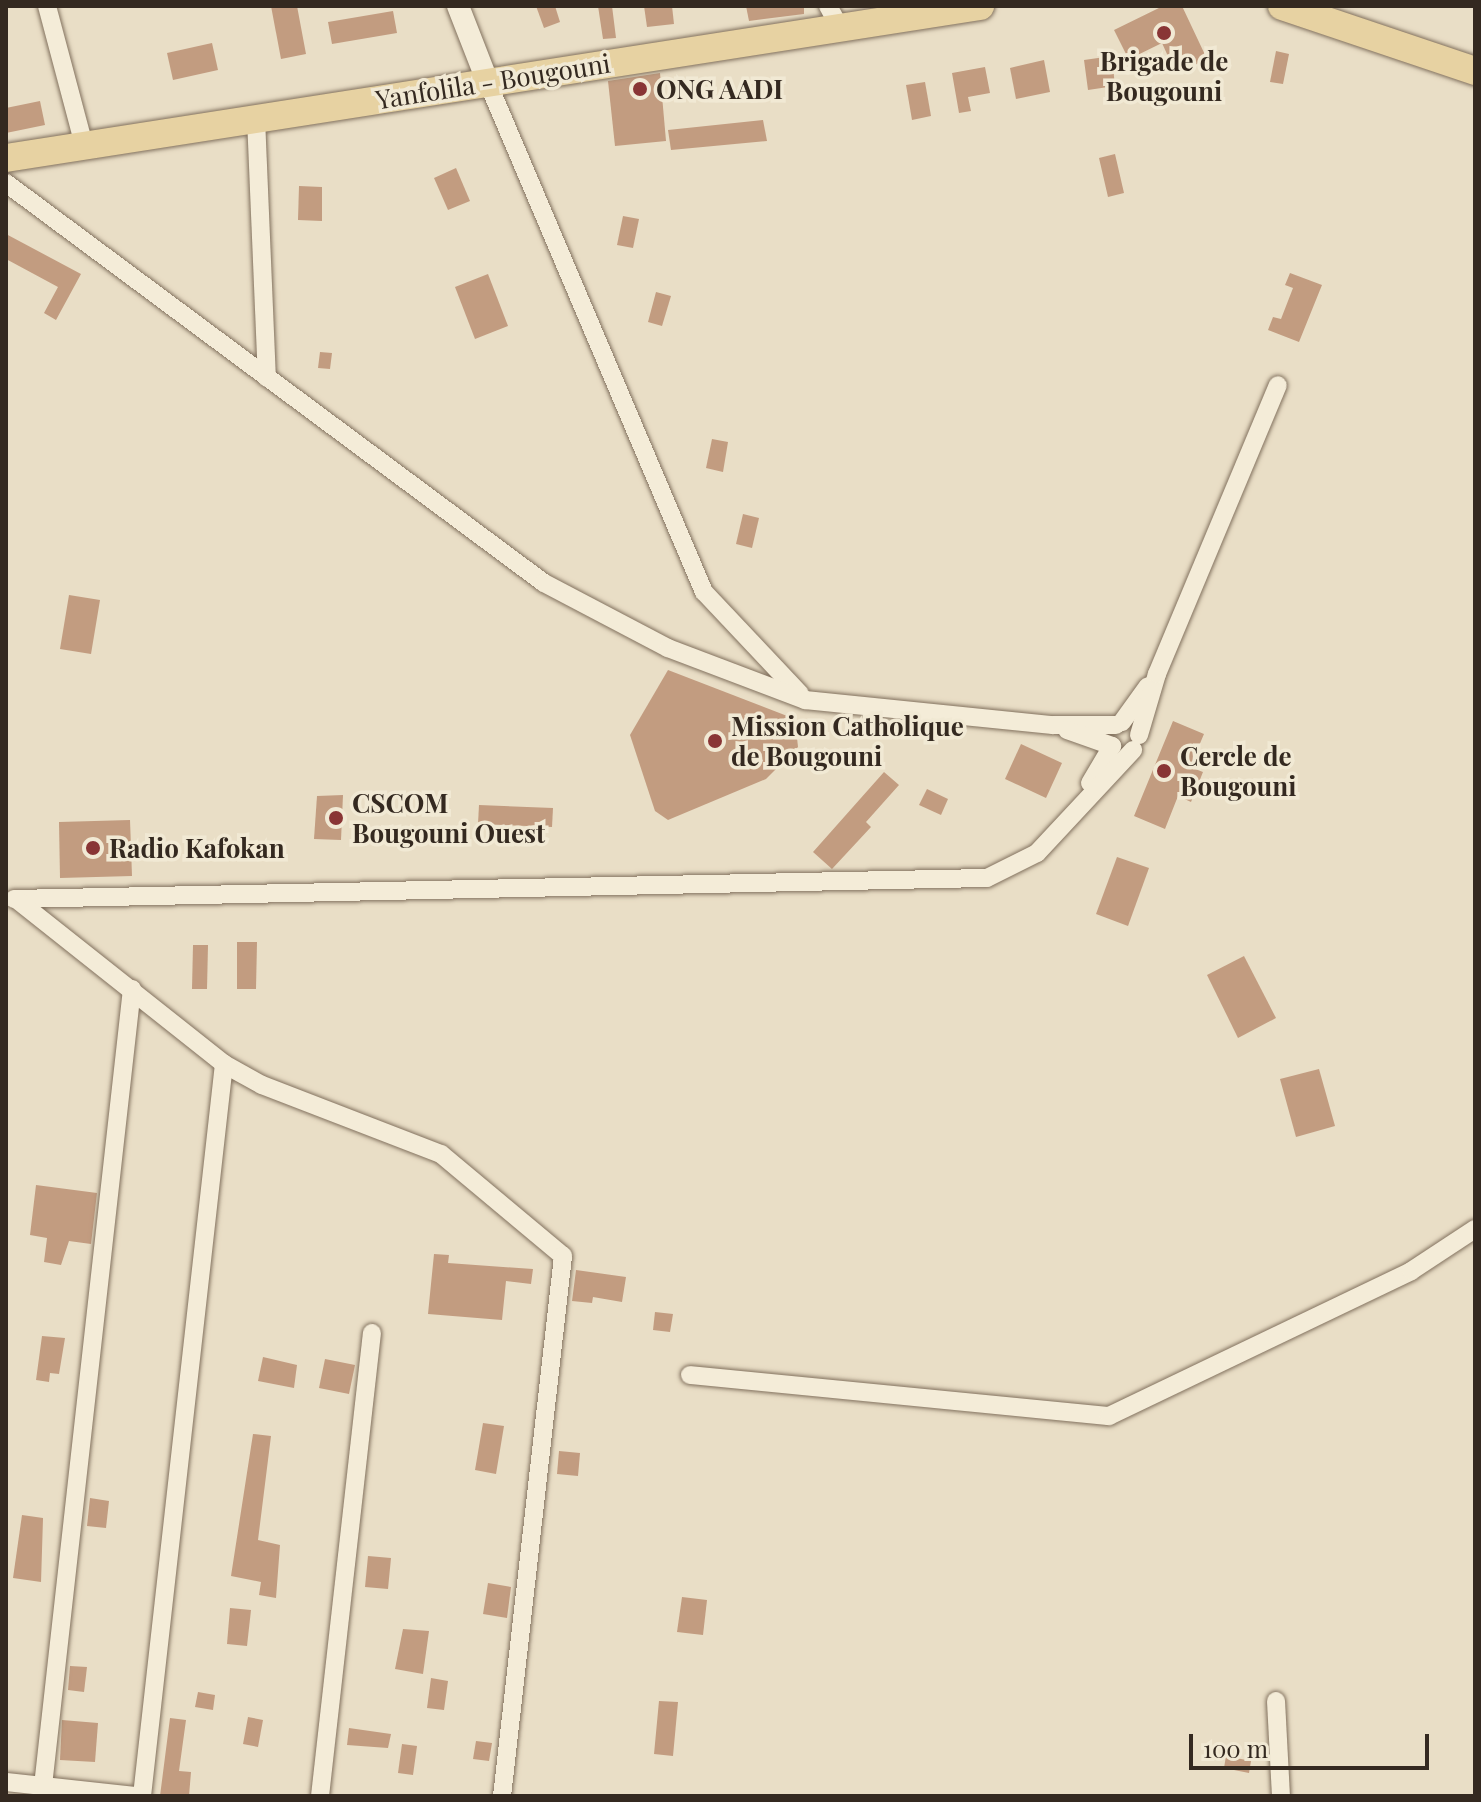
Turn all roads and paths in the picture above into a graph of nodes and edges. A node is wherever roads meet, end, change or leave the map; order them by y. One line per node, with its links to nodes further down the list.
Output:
1 (47, 6): 9 (street)
2 (458, 6): 7 (street)
3 (980, 6): 5 (main road, Yanfolila - Bougouni)
4 (1282, 6): 6 (main road)
5 (833, 16): 7 (main road, Yanfolila - Bougouni)
6 (1475, 71)
7 (488, 83): 8 (main road, Yanfolila - Bougouni); 15 (street)
8 (256, 118): 9 (main road, Yanfolila - Bougouni); 12 (street)
9 (84, 145): 10 (main road, Yanfolila - Bougouni)
10 (6, 158)
11 (6, 183): 12 (street)
12 (267, 378): 15 (street)
13 (1278, 385): 14 (street)
14 (1157, 674): 16 (street); 18 (street)
15 (805, 700): 17 (street)
16 (1119, 724): 17 (street); 18 (street); 19 (street)
17 (1053, 725): 19 (street)
18 (1136, 742): 19 (street); 20 (street)
19 (1112, 746): 20 (street)
20 (1078, 803): 21 (street)
21 (11, 898): 22 (street)
22 (132, 989): 23 (street); 29 (street)
23 (224, 1064): 31 (street); 33 (street)
24 (1475, 1229): 26 (street)
25 (372, 1333): 32 (street)
26 (690, 1375)
27 (1276, 1701): 34 (street)
28 (6, 1782): 29 (street)
29 (43, 1786): 30 (street)
30 (135, 1796)
31 (142, 1796)
32 (320, 1796)
33 (502, 1796)
34 (1281, 1796)

